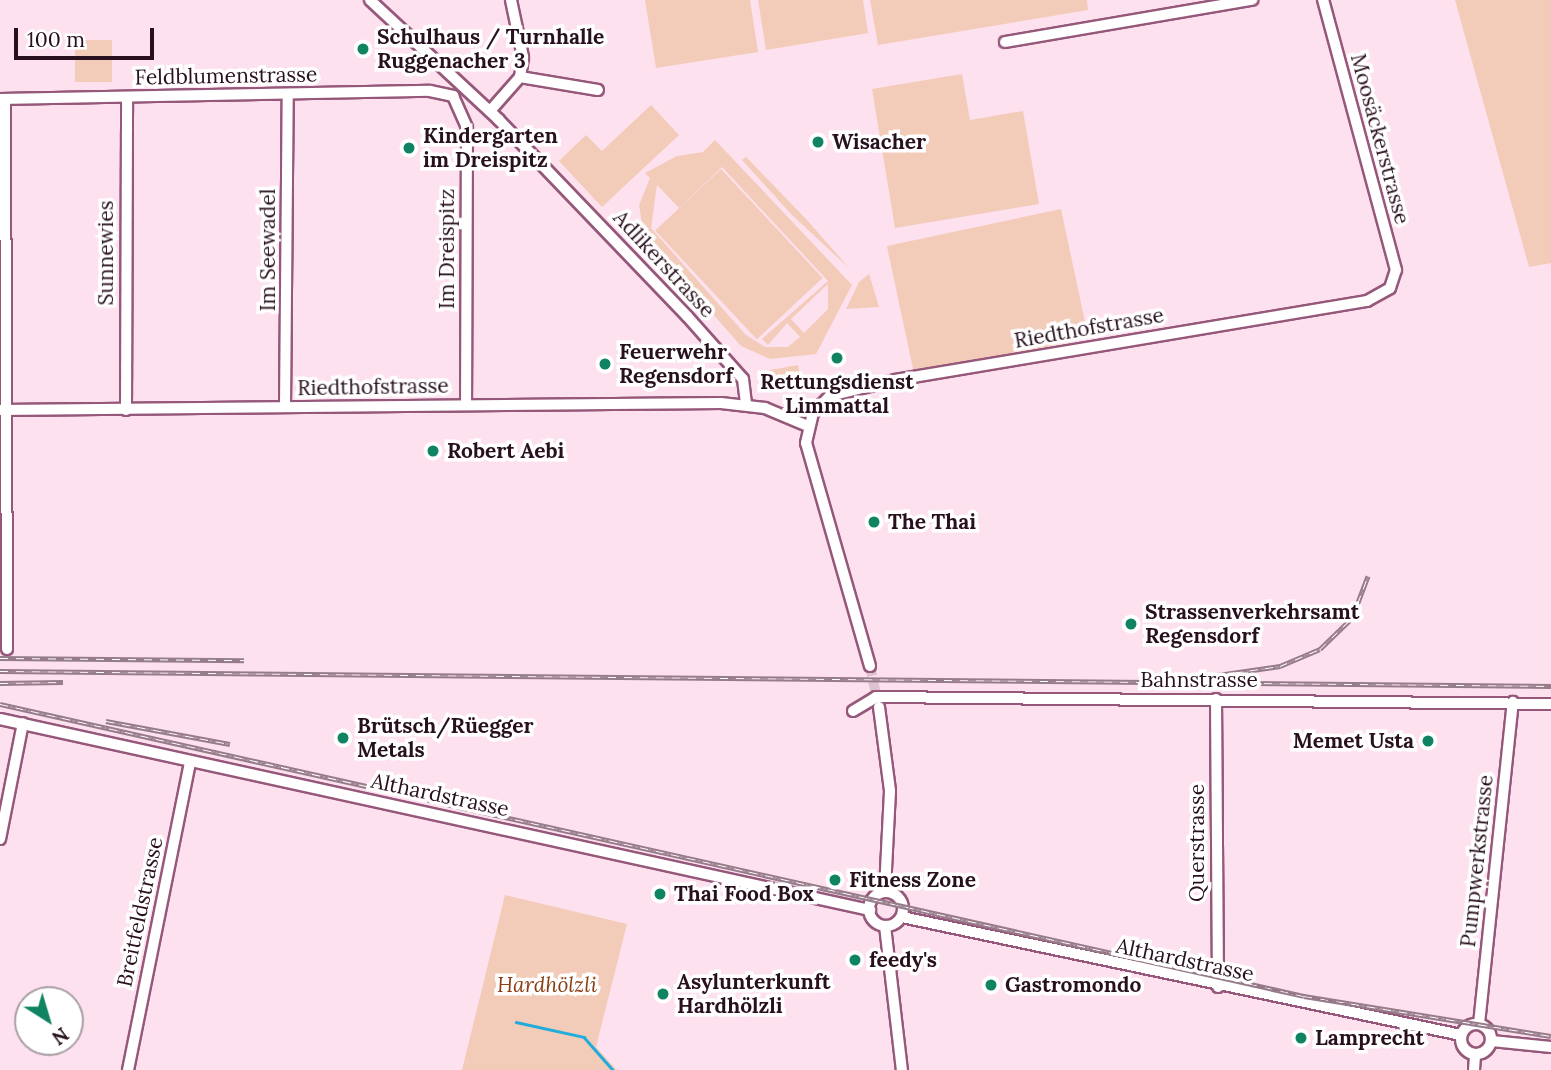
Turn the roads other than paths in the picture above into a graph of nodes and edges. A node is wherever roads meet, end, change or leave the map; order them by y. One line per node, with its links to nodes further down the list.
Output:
1 (370, 0): 12 (street, Adlikerstrasse)
2 (511, 0): 6 (street)
3 (1252, 0): 5 (street)
4 (1323, 0): 14 (street, Moosäckerstrasse)
5 (1005, 42)
6 (520, 77): 7 (street); 12 (street)
7 (598, 90)
8 (288, 94): 9 (street, Feldblumenstrasse); 10 (street, Feldblumenstrasse); 17 (street, Im Seewadel)
9 (453, 96): 16 (street, Im Dreispitz)
10 (127, 97): 11 (street, Feldblumenstrasse); 19 (street, Sunnewies)
11 (2, 99): 13 (street)
12 (490, 111): 15 (street, Adlikerstrasse)
13 (3, 194): 18 (street)
14 (1390, 288): 20 (street, Riedthofstrasse)
15 (746, 404): 16 (street, Riedthofstrasse); 20 (street)
16 (466, 405): 17 (street, Riedthofstrasse)
17 (285, 407): 19 (street, Riedthofstrasse)
18 (3, 410): 19 (street, Riedthofstrasse); 21 (street)
19 (126, 410)
20 (808, 426): 24 (street)
21 (4, 524): 22 (street)
22 (3, 617): 23 (street)
23 (7, 649)
24 (870, 666)
25 (1216, 699): 26 (street, Bahnstrasse); 29 (street, Bahnstrasse); 38 (street, Querstrasse)
26 (1514, 702): 27 (street, Bahnstrasse); 39 (street, Pumpwerkstrasse)
27 (1551, 704)
28 (879, 707): 34 (street)
29 (853, 711)
30 (0, 719): 31 (street, Althardstrasse)
31 (23, 723): 32 (street, Althardstrasse); 33 (street)
32 (190, 762): 35 (street, Althardstrasse); 44 (street, Breitfeldstrasse)
33 (0, 839)
34 (885, 891): 35 (street); 36 (street)
35 (870, 910): 37 (street)
36 (902, 917): 37 (street); 38 (street, Althardstrasse)
37 (885, 926): 45 (street)
38 (1218, 987): 40 (street, Althardstrasse)
39 (1479, 1024): 40 (street); 41 (street)
40 (1461, 1035): 43 (street)
41 (1492, 1041): 42 (street); 43 (street)
42 (1551, 1047)
43 (1475, 1055): 46 (street)
44 (128, 1070)
45 (902, 1070)
46 (1474, 1070)

